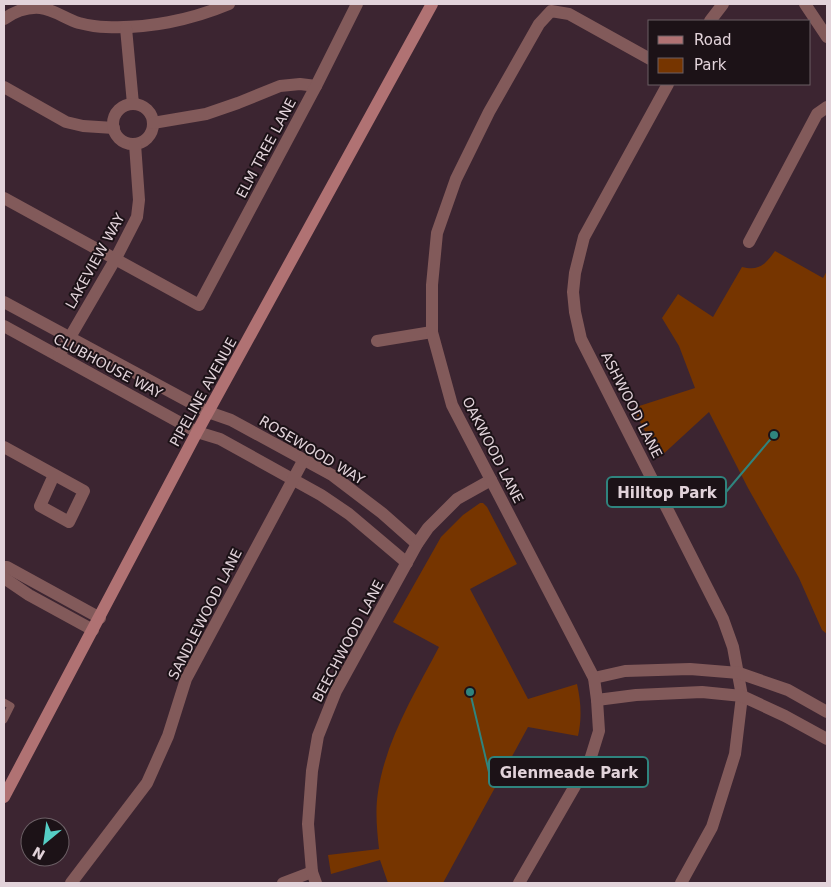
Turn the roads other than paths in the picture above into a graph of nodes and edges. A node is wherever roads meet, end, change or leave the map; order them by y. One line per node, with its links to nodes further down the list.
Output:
1 (229, 4): 8 (street)
2 (357, 4): 12 (street, ELM TREE LANE)
3 (432, 4): 28 (main road, PIPELINE AVENUE)
4 (723, 4): 7 (street)
5 (805, 4): 9 (street)
6 (4, 19): 8 (street)
7 (711, 20)
8 (126, 28): 14 (street)
9 (827, 37)
10 (648, 58): 24 (street, OAKWOOD LANE)
11 (667, 85): 43 (street, ASHWOOD LANE)
12 (316, 86): 16 (street); 21 (street, ELM TREE LANE)
13 (4, 87): 17 (street)
14 (133, 104): 16 (street); 17 (street)
15 (827, 107): 20 (street)
16 (153, 123): 18 (street)
17 (114, 128): 18 (street)
18 (135, 144): 21 (street, LAKEVIEW WAY)
19 (4, 198): 21 (street)
20 (749, 242)
21 (116, 258): 25 (street, LAKEVIEW WAY)
22 (4, 302): 25 (street, CLUBHOUSE WAY)
23 (4, 326): 27 (street, CLUBHOUSE WAY)
24 (432, 332): 26 (street); 34 (street, OAKWOOD LANE)
25 (70, 338): 27 (street, LAKEVIEW WAY); 28 (street, CLUBHOUSE WAY)
26 (377, 341)
27 (59, 356): 29 (street, CLUBHOUSE WAY)
28 (208, 412): 29 (main road, PIPELINE AVENUE); 31 (street, ROSEWOOD WAY)
29 (197, 432): 33 (street); 41 (main road, PIPELINE AVENUE)
30 (4, 447): 32 (street)
31 (304, 459): 33 (street, SANDLEWOOD LANE); 35 (street, ROSEWOOD WAY)
32 (54, 475)
33 (293, 478): 36 (street); 53 (street, SANDLEWOOD LANE)
34 (491, 480): 35 (street, BEECHWOOD LANE); 44 (street, OAKWOOD LANE)
35 (417, 544): 36 (street, BEECHWOOD LANE)
36 (407, 563): 52 (street, BEECHWOOD LANE)
37 (4, 567): 39 (street)
38 (4, 578): 40 (street)
39 (58, 595): 40 (street); 41 (street)
40 (52, 608): 42 (street)
41 (100, 618): 42 (main road, PIPELINE AVENUE)
42 (93, 630): 51 (main road, PIPELINE AVENUE)
43 (739, 673): 44 (street); 45 (street, ASHWOOD LANE); 48 (street)
44 (594, 678): 46 (street, OAKWOOD LANE)
45 (742, 696): 46 (street); 50 (street); 56 (street, ASHWOOD LANE)
46 (598, 700): 55 (street, OAKWOOD LANE)
47 (4, 702): 49 (lane)
48 (827, 712)
49 (4, 720)
50 (827, 740)
51 (4, 797)
52 (314, 878): 54 (street)
53 (72, 883)
54 (283, 883)
55 (519, 883)
56 (681, 883)

